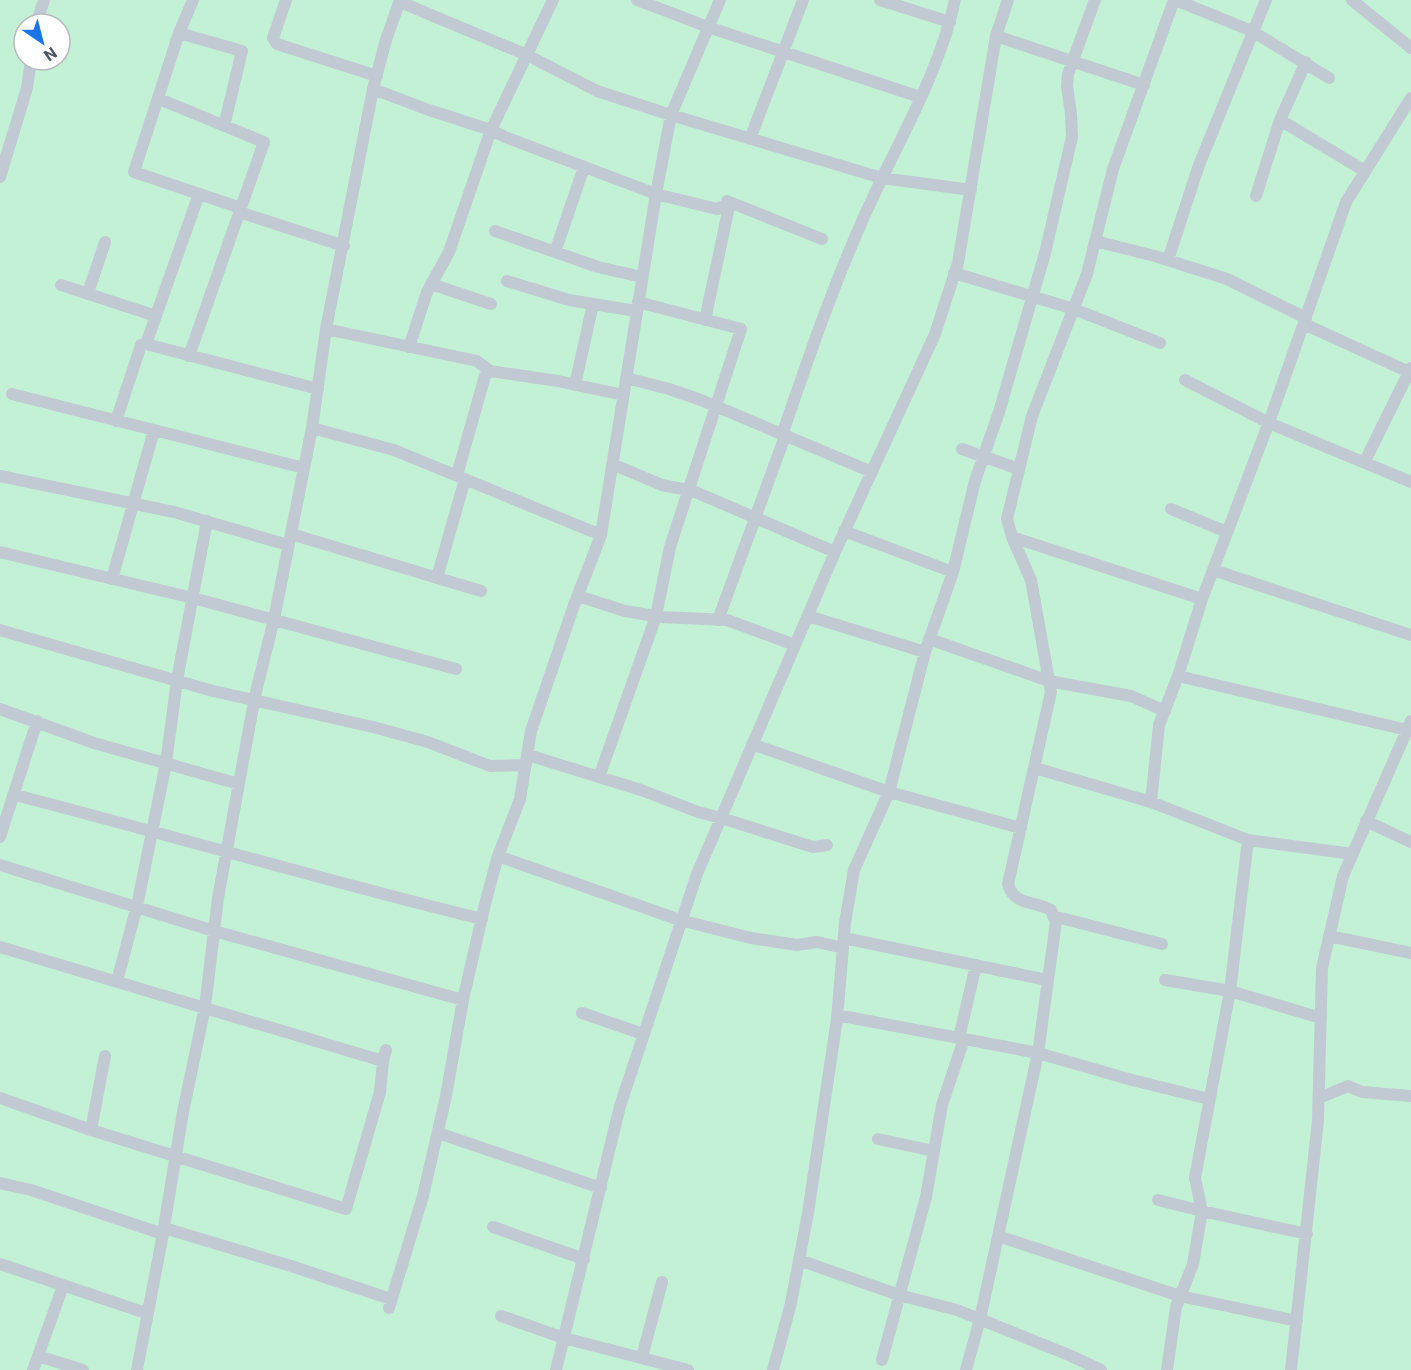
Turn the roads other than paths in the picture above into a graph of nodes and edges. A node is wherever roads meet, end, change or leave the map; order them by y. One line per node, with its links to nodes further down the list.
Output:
1 (193, 0): 18 (street)
2 (286, 0): 26 (street)
3 (553, 0): 22 (street)
4 (637, 0): 16 (street)
5 (720, 0): 16 (street)
6 (803, 0): 21 (street)
7 (880, 0): 15 (street)
8 (955, 0): 15 (street)
9 (1008, 0): 19 (street)
10 (1095, 0): 23 (street)
11 (1174, 0): 17 (street); 28 (street)
12 (1266, 0): 17 (street)
13 (1352, 0): 20 (street)
14 (400, 1): 22 (street); 26 (street)
15 (950, 22): 30 (street)
16 (708, 27): 21 (street); 33 (street)
17 (1252, 32): 24 (street); 54 (street)
18 (179, 33): 32 (street); 35 (street)
19 (996, 36): 23 (street); 42 (street)
20 (1411, 48)
21 (785, 52): 30 (street); 37 (street)
22 (527, 55): 33 (street); 36 (street)
23 (1071, 61): 28 (street); 61 (street)
24 (1306, 62): 27 (street); 34 (street)
25 (29, 72): 40 (street)
26 (377, 76): 29 (street)
27 (1329, 78)
28 (1144, 85): 50 (street)
29 (373, 89): 36 (street); 52 (street)
30 (920, 97): 41 (street)
31 (1411, 98): 39 (street)
32 (159, 99): 35 (street); 43 (street)
33 (671, 115): 37 (street); 44 (street)
34 (1280, 120): 39 (street); 45 (street)
35 (224, 126): 47 (street)
36 (492, 130): 38 (street); 58 (street)
37 (750, 139): 41 (street)
38 (584, 166): 44 (street); 53 (street)
39 (1365, 171): 68 (street)
40 (0, 177)
41 (882, 178): 42 (street); 87 (street)
42 (971, 190): 55 (street)
43 (199, 194): 47 (street); 66 (street)
44 (656, 194): 46 (street); 56 (street)
45 (1256, 196)
46 (730, 202): 49 (street); 67 (street)
47 (240, 210): 52 (street); 73 (street)
48 (495, 231): 53 (street)
49 (822, 239)
50 (1095, 241): 54 (street); 65 (street)
51 (105, 242): 60 (street)
52 (344, 246): 69 (street)
53 (555, 252): 56 (street)
54 (1168, 260): 68 (street)
55 (954, 273): 61 (street); 94 (street)
56 (642, 277): 64 (street)
57 (507, 281): 63 (street)
58 (431, 284): 62 (street); 72 (street)
59 (61, 285): 60 (street)
60 (88, 293): 66 (street)
61 (1032, 298): 65 (street); 89 (street)
62 (491, 304)
63 (593, 304): 64 (street); 78 (street)
64 (637, 307): 67 (street); 76 (street)
65 (1074, 309): 70 (street); 93 (street)
66 (156, 316): 71 (street)
67 (705, 320): 82 (street)
68 (1305, 321): 75 (street); 84 (street)
69 (326, 329): 72 (street); 79 (street)
70 (1160, 343)
71 (146, 344): 73 (street); 83 (street)
72 (409, 347): 74 (street)
73 (189, 356): 79 (street)
74 (490, 371): 78 (street); 96 (street)
75 (1409, 374): 90 (street)
76 (626, 378): 81 (street); 82 (street)
77 (1185, 380): 84 (street)
78 (575, 385): 81 (street)
79 (318, 389): 85 (street)
80 (12, 394): 83 (street)
81 (623, 395): 91 (street)
82 (715, 406): 87 (street); 98 (street)
83 (116, 421): 86 (street)
84 (1269, 423): 90 (street); 104 (street)
85 (312, 428): 92 (street); 96 (street)
86 (154, 430): 92 (street); 99 (street)
87 (784, 435): 94 (street); 101 (street)
88 (962, 449): 89 (street)
89 (983, 458): 93 (street); 111 (street)
90 (1365, 461): 97 (street)
91 (612, 464): 98 (street); 105 (street)
92 (304, 468): 107 (street)
93 (1020, 469): 106 (street)
94 (872, 472): 103 (street)
95 (0, 476): 99 (street)
96 (461, 477): 105 (street); 112 (street)
97 (1411, 482)
98 (688, 490): 101 (street); 118 (street)
99 (135, 504): 102 (street); 113 (street)
100 (1171, 509): 104 (street)
101 (756, 517): 109 (street); 121 (street)
102 (207, 521): 107 (street); 116 (street)
103 (844, 531): 109 (street); 111 (street)
104 (1227, 532): 110 (street)
105 (601, 535): 115 (street)
106 (1012, 537): 117 (street); 130 (street)
107 (290, 540): 112 (street); 120 (street)
108 (0, 552): 113 (street)
109 (835, 552): 119 (street)
110 (1213, 570): 117 (street); 123 (street)
111 (953, 572): 124 (street)
112 (438, 578): 114 (street)
113 (112, 579): 116 (street)
114 (481, 591)
115 (578, 596): 118 (street); 137 (street)
116 (193, 598): 120 (street); 129 (street)
117 (1202, 599): 128 (street)
118 (656, 616): 121 (street); 140 (street)
119 (808, 616): 125 (street); 126 (street)
120 (274, 619): 127 (street); 131 (street)
121 (718, 620): 125 (street)
122 (0, 630): 129 (street)
123 (1411, 635)
124 (929, 639): 126 (street); 130 (street)
125 (795, 645): 136 (street)
126 (925, 652): 142 (street)
127 (456, 669)
128 (1178, 676): 133 (street); 135 (street)
129 (177, 680): 131 (street); 138 (street)
130 (1049, 681): 133 (street); 139 (street)
131 (254, 701): 137 (street); 141 (street)
132 (0, 709): 134 (street)
133 (1165, 711): 144 (street)
134 (37, 721): 138 (street); 143 (street)
135 (1410, 727): 146 (street)
136 (752, 744): 142 (street); 145 (street)
137 (527, 760): 140 (street); 155 (street)
138 (166, 763): 141 (street); 148 (street)
139 (1035, 768): 144 (street); 147 (street)
140 (599, 777): 145 (street)
141 (239, 784): 153 (street)
142 (889, 792): 147 (street); 163 (street)
143 (15, 795): 148 (street); 149 (street)
144 (1151, 802): 150 (street)
145 (721, 818): 152 (street); 160 (street)
146 (1366, 821): 151 (street); 154 (street)
147 (1021, 828): 158 (street)
148 (152, 831): 153 (street); 157 (street)
149 (0, 837)
150 (1248, 840): 154 (street); 171 (street)
151 (1411, 842)
152 (827, 845)
153 (227, 852): 159 (street); 161 (street)
154 (1353, 854): 162 (street)
155 (498, 856): 159 (street); 160 (street)
156 (0, 865): 157 (street)
157 (136, 906): 161 (street); 170 (street)
158 (1053, 916): 164 (street); 168 (street)
159 (482, 919): 172 (street)
160 (680, 920): 163 (street); 177 (street)
161 (214, 931): 172 (street); 173 (street)
162 (1329, 936): 166 (street); 176 (street)
163 (844, 943): 167 (street); 175 (street)
164 (1162, 944)
165 (0, 947): 170 (street)
166 (1411, 953)
167 (976, 965): 168 (street); 178 (street)
168 (1047, 980): 179 (street)
169 (1165, 980): 171 (street)
170 (117, 981): 173 (street)
171 (1230, 991): 176 (street); 184 (street)
172 (463, 1000): 186 (street)
173 (204, 1007): 189 (street); 189 (street)
174 (582, 1013): 177 (street)
175 (837, 1015): 178 (street); 199 (street)
176 (1321, 1018): 183 (street)
177 (644, 1034): 191 (street)
178 (961, 1038): 179 (street); 188 (street)
179 (1038, 1053): 184 (street); 197 (street)
180 (105, 1056): 185 (street)
181 (1411, 1096): 183 (street)
182 (0, 1098): 185 (street)
183 (1319, 1098): 196 (street)
184 (1209, 1099): 193 (street)
185 (91, 1130): 189 (street)
186 (438, 1132): 191 (street); 195 (street)
187 (878, 1139): 188 (street)
188 (934, 1151): 203 (street)
189 (175, 1156): 195 (street)
190 (0, 1183): 195 (street)
191 (601, 1188): 198 (street)
192 (1158, 1200): 193 (street)
193 (1202, 1212): 196 (street); 204 (street)
194 (493, 1227): 198 (street)
195 (163, 1231): 205 (street)
196 (1307, 1234): 208 (street)
197 (998, 1236): 204 (street); 207 (street)
198 (584, 1259): 209 (street)
199 (799, 1260): 203 (street); 218 (street)
200 (0, 1264): 202 (street)
201 (662, 1282): 211 (street)
202 (63, 1286): 205 (street); 210 (street)
203 (899, 1295): 207 (street); 212 (street)
204 (1180, 1296): 208 (street); 221 (street)
205 (147, 1313): 215 (street)
206 (501, 1316): 209 (street)
207 (980, 1319): 219 (street); 220 (street)
208 (1297, 1321): 222 (street)
209 (564, 1338): 211 (street); 216 (street)
210 (38, 1356): 213 (street); 214 (street)
211 (642, 1358): 217 (street)
212 (882, 1360)
213 (33, 1370)
214 (83, 1370)
215 (137, 1370)
216 (556, 1370)
217 (688, 1370)
218 (773, 1370)
219 (966, 1370)
220 (1101, 1370)
221 (1167, 1370)
222 (1291, 1370)

